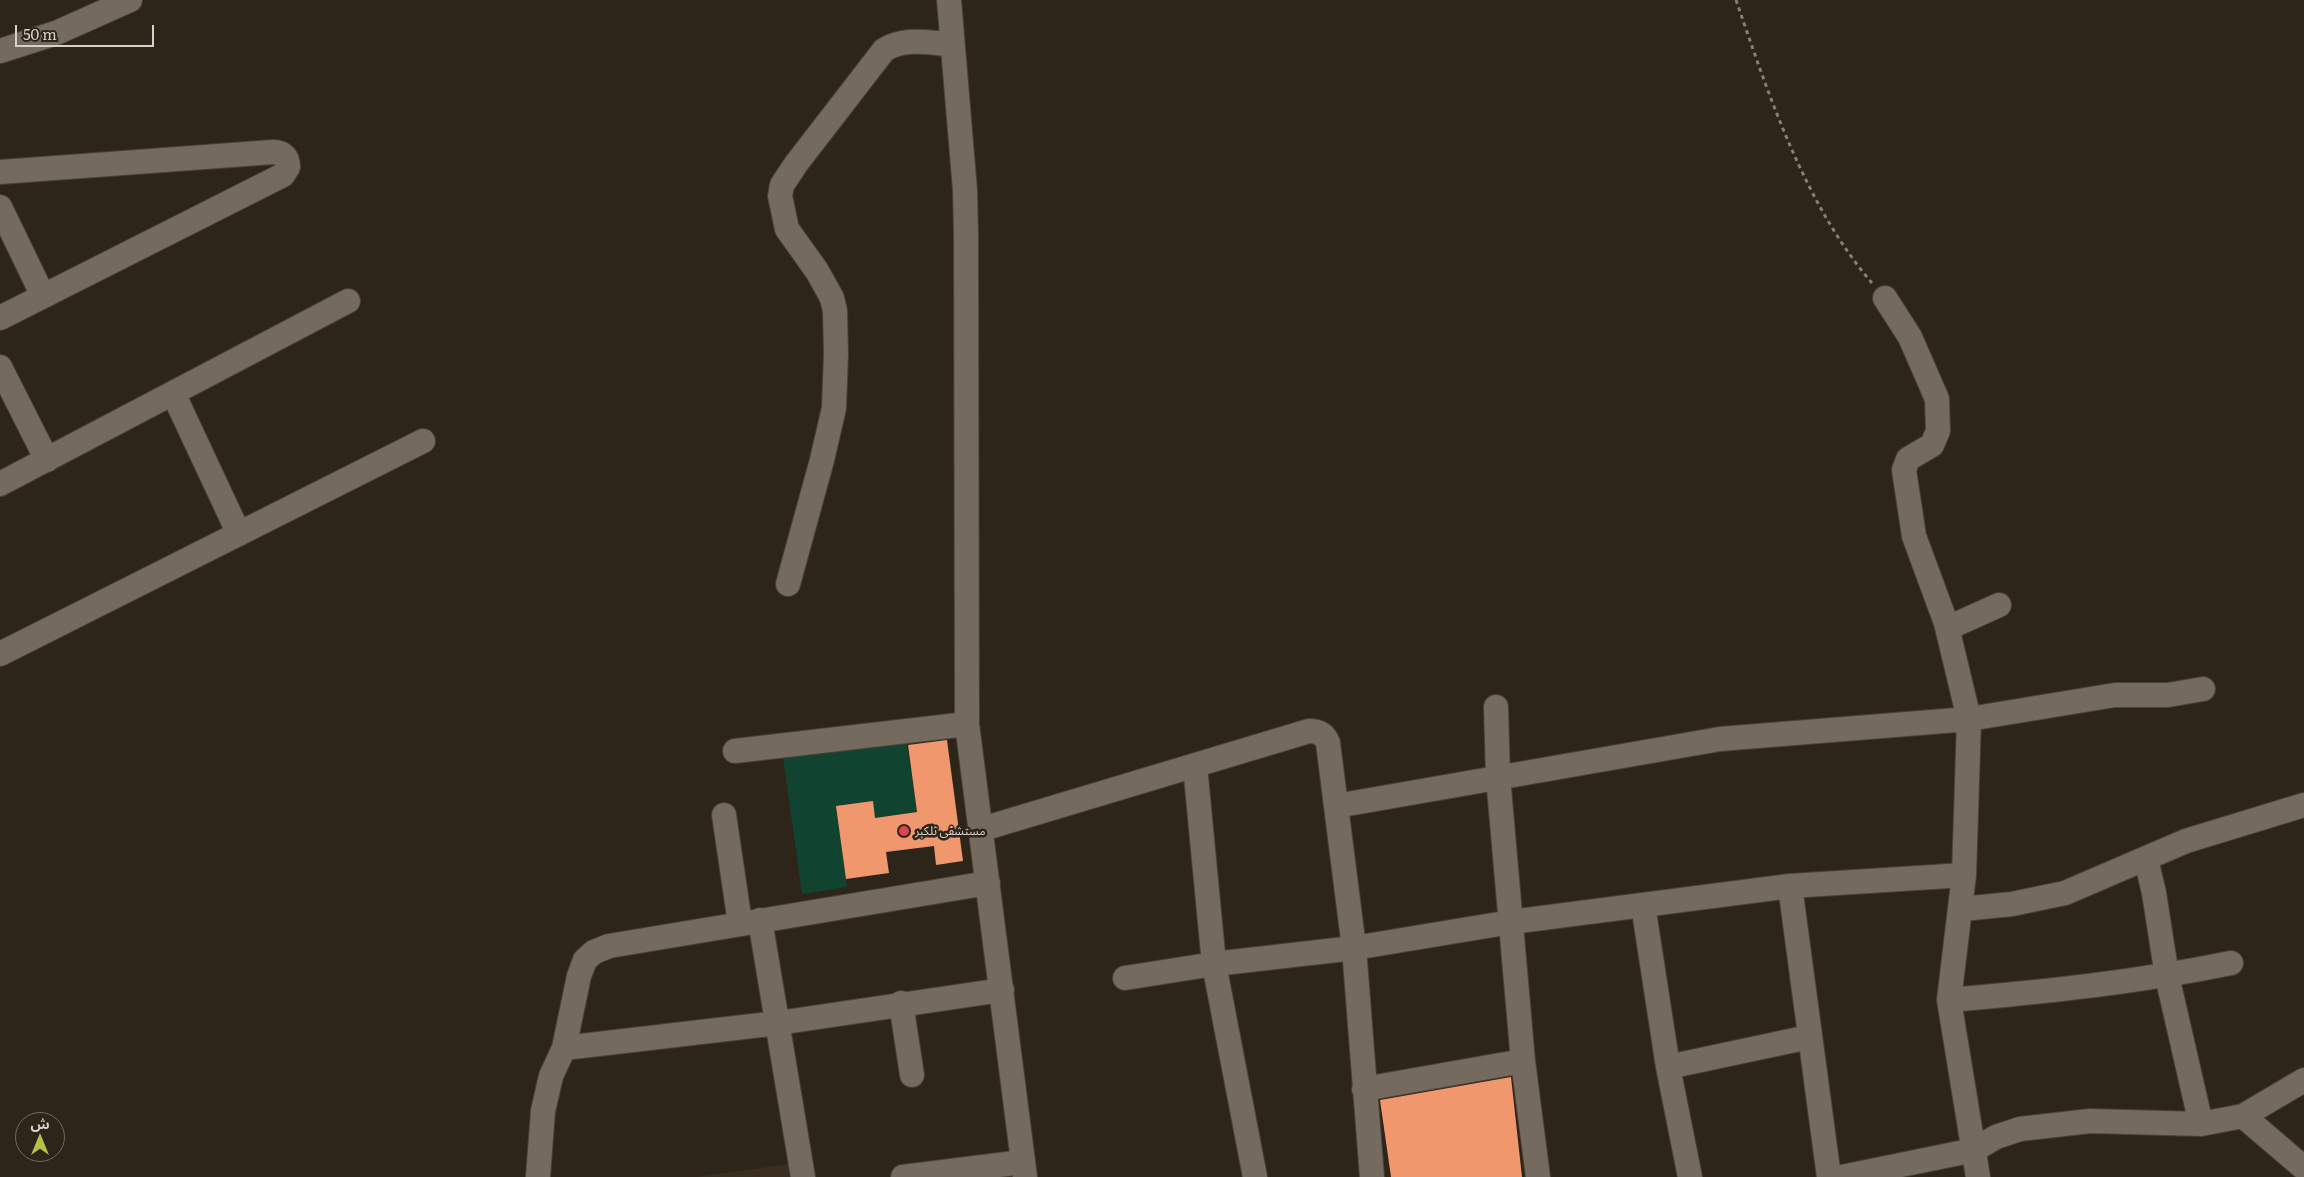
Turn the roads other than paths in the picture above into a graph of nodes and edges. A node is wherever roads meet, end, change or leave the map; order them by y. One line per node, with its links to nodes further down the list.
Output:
1 (130, 0): 4 (street)
2 (949, 0): 3 (street)
3 (951, 44): 17 (street); 24 (street)
4 (0, 51)
5 (0, 172): 7 (street)
6 (0, 208): 7 (street)
7 (42, 296): 10 (street)
8 (1885, 298): 19 (street)
9 (348, 300): 12 (street)
10 (0, 318)
11 (0, 367): 14 (street)
12 (173, 393): 14 (street); 16 (street)
13 (423, 441): 16 (street)
14 (47, 460): 15 (street)
15 (0, 484)
16 (238, 534): 20 (street)
17 (788, 584)
18 (1999, 605): 19 (street)
19 (1948, 628): 23 (street)
20 (0, 654)
21 (2202, 689): 23 (street)
22 (1496, 707): 27 (street)
23 (1969, 718): 27 (street); 33 (street)
24 (967, 724): 25 (street); 31 (street)
25 (735, 751)
26 (1195, 766): 29 (street); 31 (street); 42 (street)
27 (1498, 777): 29 (street); 39 (street)
28 (2304, 805): 32 (street)
29 (1336, 806): 40 (street)
30 (724, 815): 38 (street)
31 (979, 830): 34 (street)
32 (2146, 859): 37 (street); 43 (street)
33 (1964, 875): 35 (street); 37 (street)
34 (988, 883): 38 (street); 45 (street)
35 (1790, 886): 36 (street); 49 (street)
36 (1643, 905): 39 (street); 52 (street)
37 (1962, 909): 46 (street)
38 (750, 922): 48 (street); 50 (street)
39 (1511, 922): 40 (street); 51 (street)
40 (1354, 948): 42 (street); 55 (street)
41 (2231, 963): 43 (street)
42 (1214, 964): 44 (street); 64 (street)
43 (2167, 976): 46 (street); 57 (street)
44 (1125, 978)
45 (1002, 990): 47 (street); 60 (street)
46 (1949, 1000): 58 (street)
47 (901, 1004): 48 (street); 53 (street)
48 (778, 1024): 50 (street); 62 (street)
49 (1809, 1037): 52 (street); 68 (street)
50 (564, 1048): 61 (street)
51 (1523, 1061): 55 (street); 66 (street)
52 (1668, 1067): 67 (street)
53 (912, 1075)
54 (2304, 1080): 56 (street)
55 (1364, 1089): 65 (street)
56 (2243, 1116): 57 (street); 59 (street)
57 (2201, 1124): 58 (street)
58 (1974, 1150): 69 (street); 70 (street)
59 (2304, 1168)
60 (1024, 1170): 63 (street)
61 (538, 1177)
62 (803, 1177)
63 (903, 1177)
64 (1255, 1177)
65 (1372, 1177)
66 (1538, 1177)
67 (1690, 1177)
68 (1829, 1177)
69 (1842, 1177)
70 (1978, 1177)

